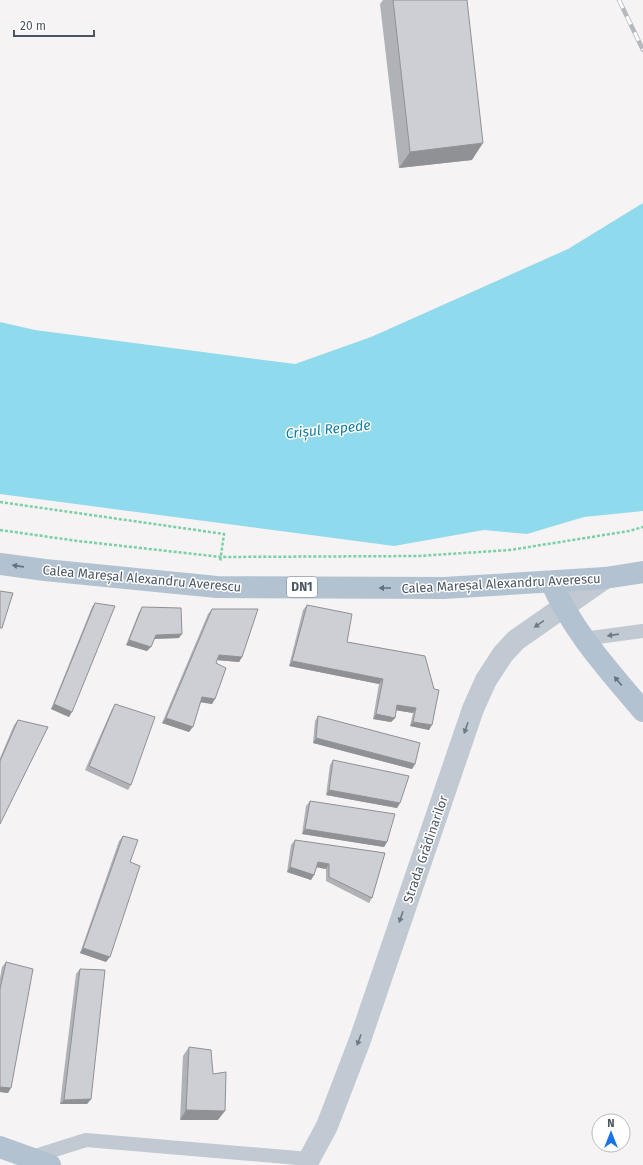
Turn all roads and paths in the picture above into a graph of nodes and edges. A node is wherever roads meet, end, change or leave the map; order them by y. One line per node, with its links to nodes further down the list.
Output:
1 (0, 502): 4 (path)
2 (643, 527): 3 (path)
3 (0, 530)
4 (224, 534)
5 (0, 564): 8 (main road, Calea Mareșal Alexandru Averescu / DN1, one-way to 5)
6 (643, 572): 7 (main road, Calea Mareșal Alexandru Averescu / DN1)
7 (605, 578): 8 (main road, Calea Mareșal Alexandru Averescu / DN1); 9 (street, Strada Grădinarilor)
8 (551, 582): 9 (main road)
9 (563, 607): 11 (main road); 15 (street, Strada Grădinarilor, one-way to 15)
10 (643, 631): 11 (lane, one-way to 11)
11 (583, 639): 12 (main road, one-way to 11)
12 (643, 711)
13 (0, 1147): 14 (main road)
14 (29, 1158): 15 (lane); 16 (main road)
15 (308, 1162)
16 (50, 1165)

